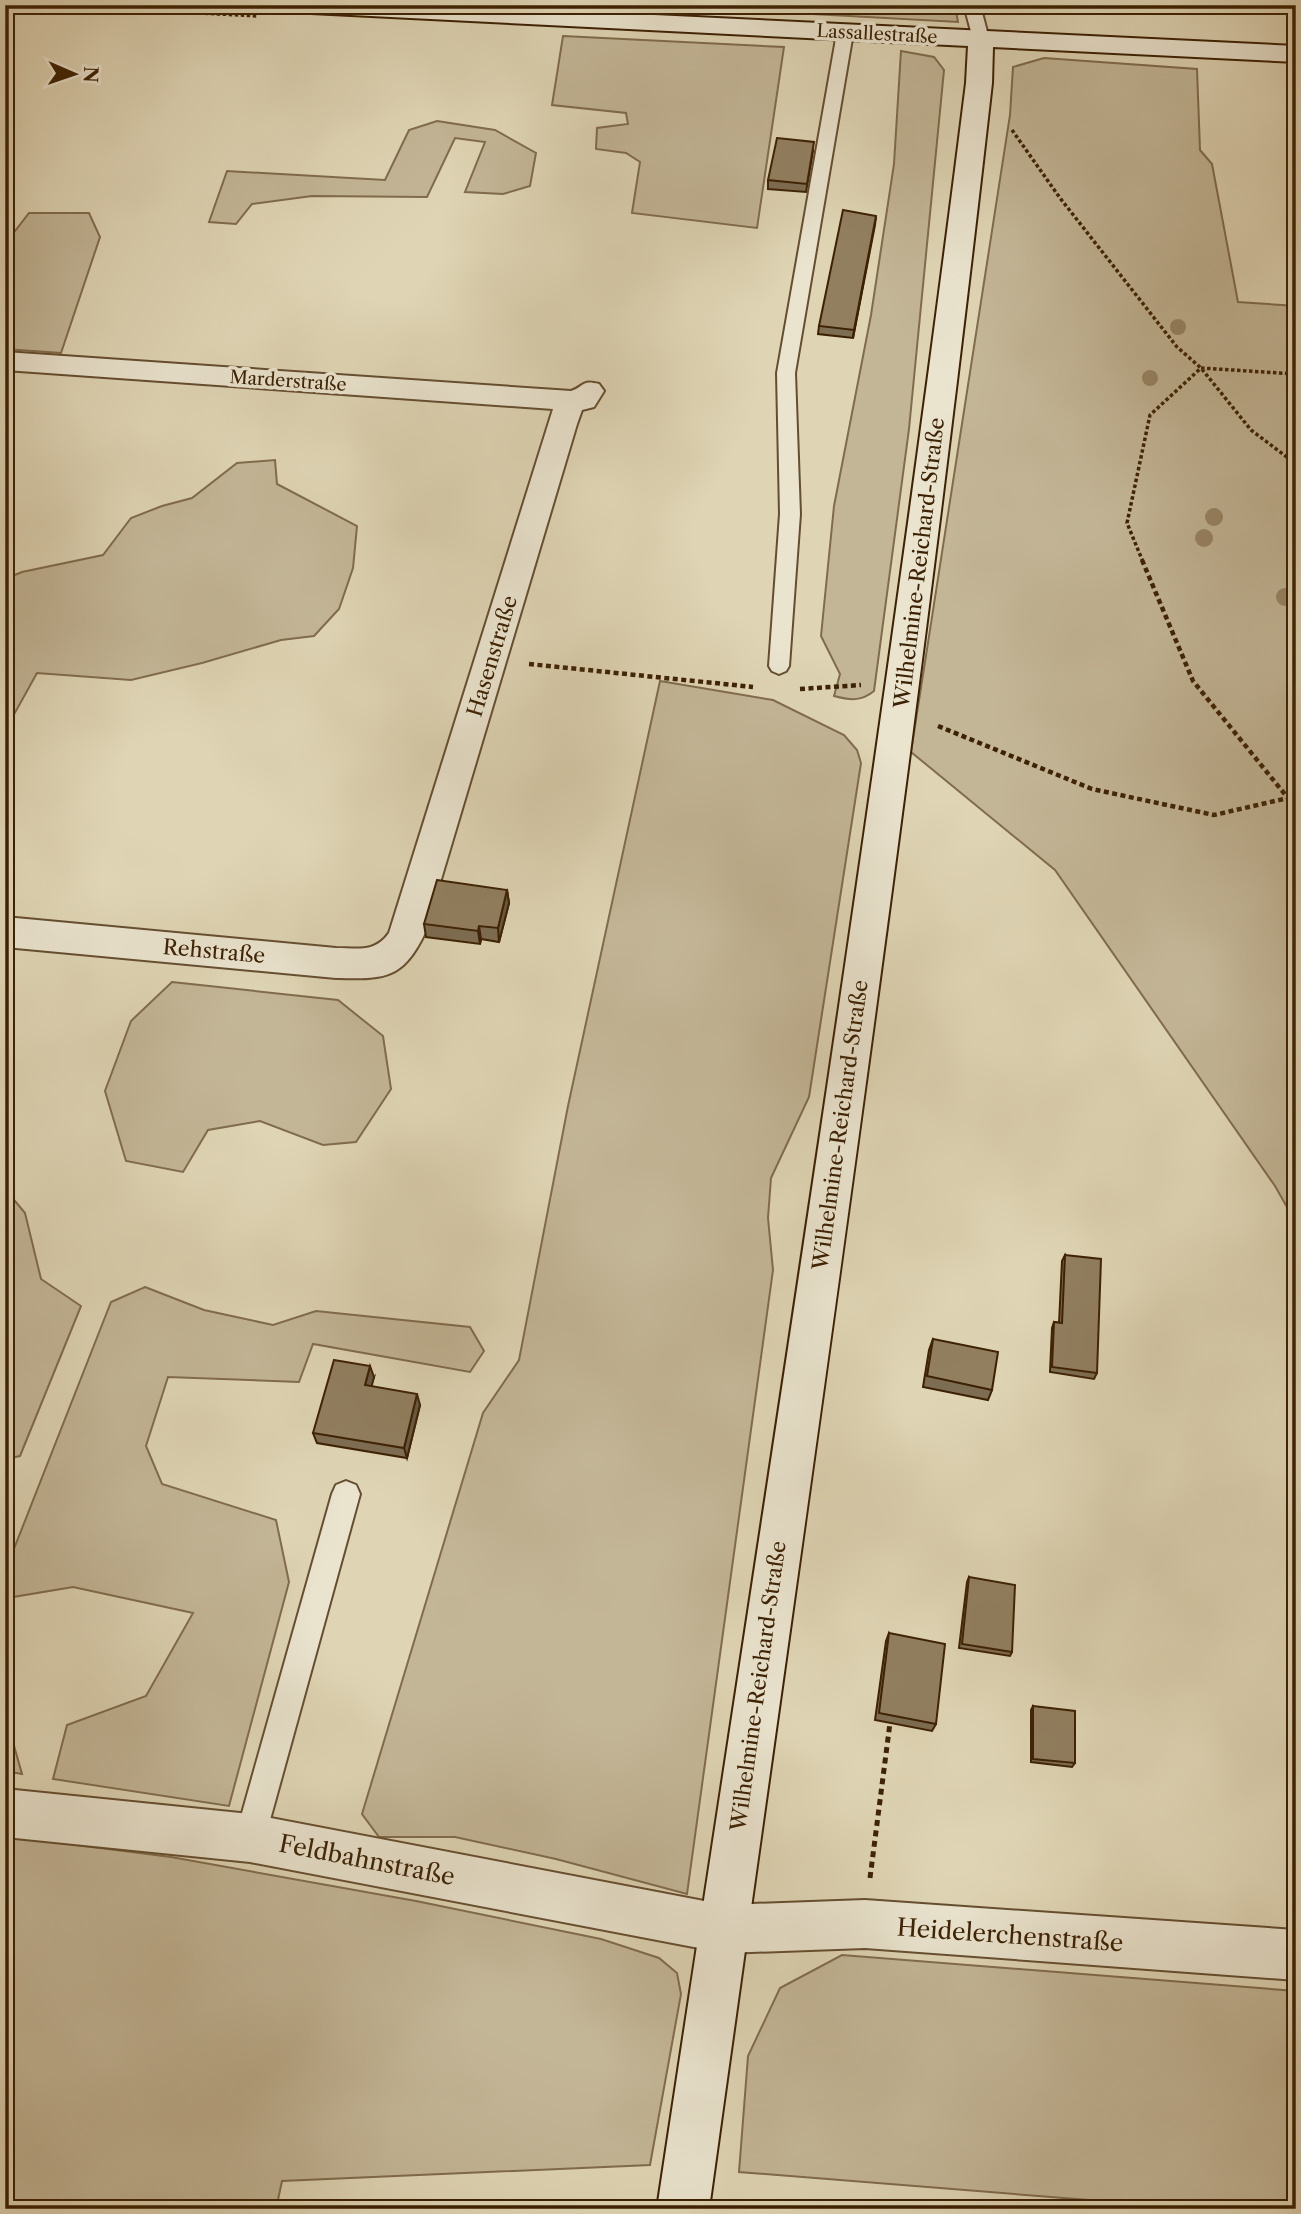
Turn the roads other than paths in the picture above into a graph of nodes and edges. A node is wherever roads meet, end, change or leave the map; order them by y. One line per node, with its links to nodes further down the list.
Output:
1 (290, 5): 3 (street, Lassallestraße)
2 (976, 22): 3 (street, Lassallestraße); 4 (street, Lassallestraße); 13 (street, Wilhelmine-Reichard-Straße)
3 (845, 33): 7 (lane)
4 (1296, 54)
5 (5, 361): 6 (street, Marderstraße)
6 (580, 396): 9 (street, Hasenstraße)
7 (779, 666)
8 (5, 932): 9 (street, Rehstraße)
9 (407, 933)
10 (346, 1494): 12 (lane)
11 (5, 1813): 12 (street, Feldbahnstraße)
12 (250, 1838): 13 (street, Feldbahnstraße)
13 (725, 1929): 14 (street, Heidelerchenstraße); 15 (street, Wilhelmine-Reichard-Straße)
14 (1296, 1955)
15 (683, 2209)

